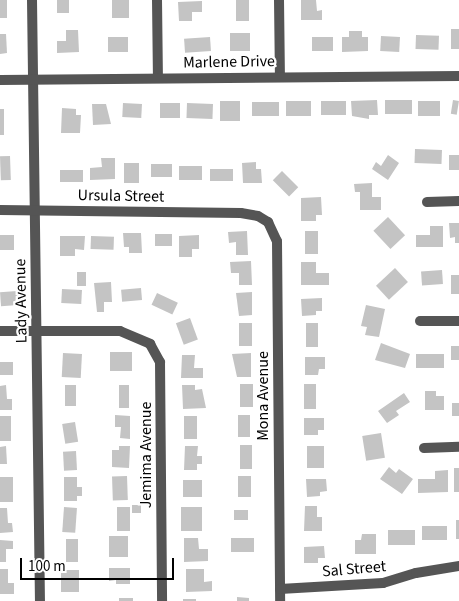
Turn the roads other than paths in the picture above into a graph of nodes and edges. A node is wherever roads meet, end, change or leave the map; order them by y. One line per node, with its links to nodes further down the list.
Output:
1 (32, 0): 8 (street, Lady Avenue)
2 (157, 0): 6 (street)
3 (280, 0): 5 (street)
4 (459, 76): 5 (street, Marlene Drive)
5 (280, 77): 6 (street, Marlene Drive)
6 (158, 78): 8 (street, Marlene Drive)
7 (0, 80): 8 (street, Marlene Drive)
8 (34, 80): 12 (street, Lady Avenue)
9 (427, 202): 10 (street)
10 (459, 202)
11 (0, 210): 12 (street, Ursula Street)
12 (34, 210): 13 (street, Ursula Street); 17 (street, Lady Avenue)
13 (241, 213): 21 (street, Mona Avenue)
14 (459, 320): 15 (street)
15 (420, 321)
16 (0, 331): 17 (street)
17 (37, 331): 22 (street, Lady Avenue); 23 (street, Jemima Avenue)
18 (459, 447): 19 (street)
19 (424, 448)
20 (459, 566): 21 (street, Sal Street)
21 (280, 589): 24 (street, Mona Avenue)
22 (40, 601)
23 (162, 601)
24 (280, 601)

